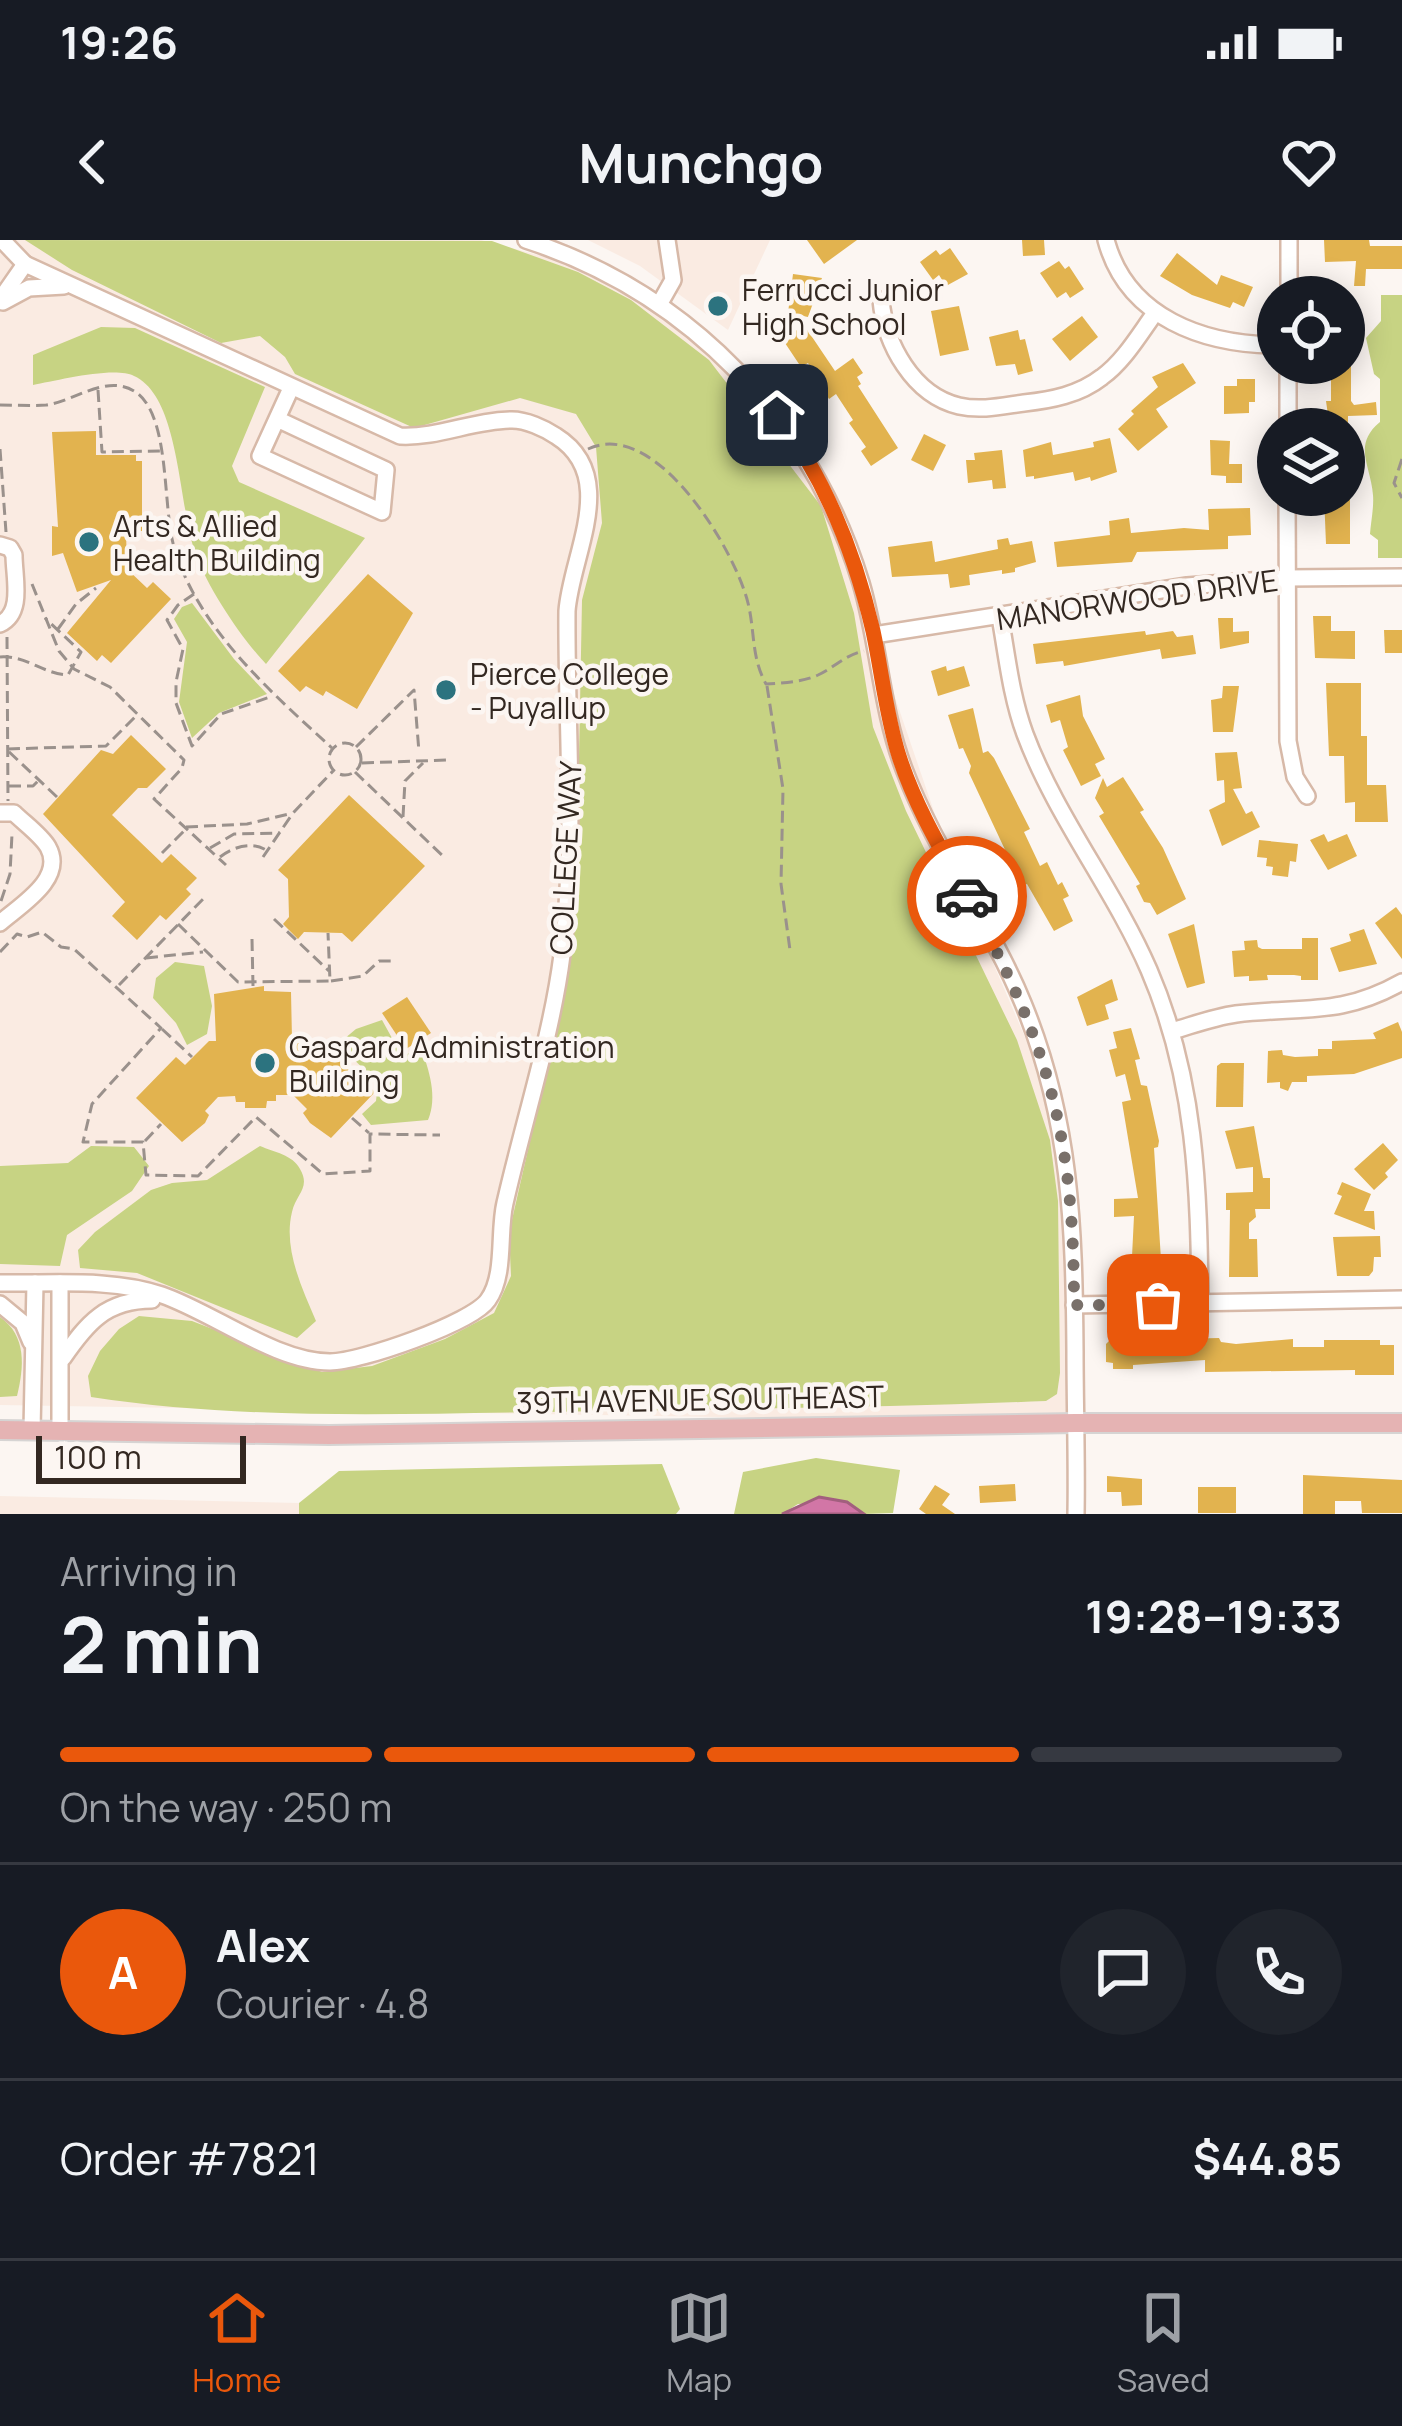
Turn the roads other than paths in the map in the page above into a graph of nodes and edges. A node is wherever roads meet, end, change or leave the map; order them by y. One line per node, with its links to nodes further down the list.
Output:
1 (2, 240): 7 (street)
2 (526, 240): 6 (street)
3 (668, 240): 12 (street)
4 (1106, 240): 13 (street)
5 (1289, 240): 8 (street)
6 (550, 243): 12 (street)
7 (25, 264): 9 (street); 11 (street)
8 (1289, 276)
9 (80, 290): 11 (street); 15 (street)
10 (881, 300): 13 (street)
11 (0, 302)
12 (660, 303): 23 (street)
13 (1155, 313): 14 (street)
14 (1257, 344)
15 (291, 388): 16 (street); 33 (street, COLLEGE WAY)
16 (277, 418): 16 (street)
17 (1287, 516): 20 (street)
18 (6, 541): 22 (street)
19 (1402, 577): 20 (street, MANORWOOD DRIVE)
20 (1286, 578): 21 (street, MANORWOOD DRIVE); 24 (street)
21 (1000, 617): 23 (street, MANORWOOD DRIVE); 28 (street)
22 (4, 629)
23 (875, 642): 35 (street)
24 (1306, 796)
25 (5, 813): 26 (street)
26 (0, 923)
27 (1402, 982): 28 (street)
28 (1172, 1031): 36 (street)
29 (0, 1283): 30 (street, COLLEGE WAY)
30 (35, 1283): 31 (street, COLLEGE WAY); 37 (street)
31 (60, 1283): 33 (street, COLLEGE WAY); 38 (street)
32 (1402, 1299): 36 (street)
33 (178, 1302): 38 (street)
34 (0, 1304): 37 (street)
35 (1074, 1305): 36 (street); 39 (street)
36 (1200, 1305)
37 (34, 1354): 42 (street)
38 (62, 1361): 43 (street)
39 (1075, 1423): 40 (main road, 39TH AVENUE SOUTHEAST); 43 (main road, 39TH AVENUE SOUTHEAST); 44 (street)
40 (1402, 1423)
41 (0, 1430): 42 (main road, 39TH AVENUE SOUTHEAST)
42 (32, 1430): 43 (main road, 39TH AVENUE SOUTHEAST)
43 (60, 1431)
44 (1076, 1514)

